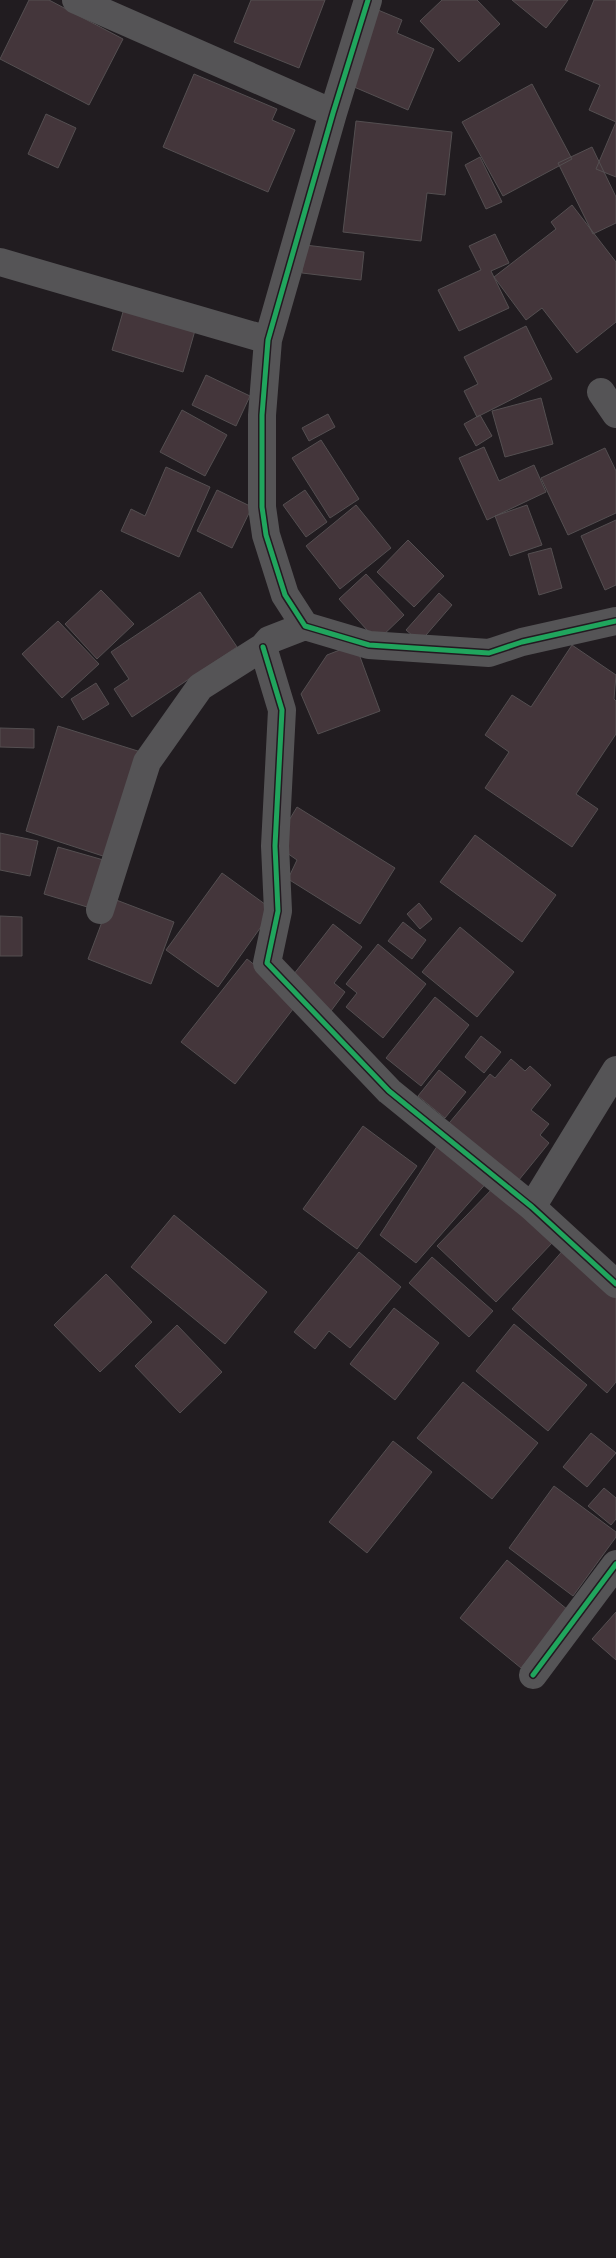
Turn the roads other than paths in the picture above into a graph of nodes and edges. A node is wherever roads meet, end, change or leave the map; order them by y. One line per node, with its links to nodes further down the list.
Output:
1 (76, 0): 3 (street)
2 (368, 0): 3 (street)
3 (333, 113): 5 (street)
4 (0, 262): 5 (street)
5 (268, 340): 7 (street)
6 (616, 621): 7 (street)
7 (305, 626): 8 (street)
8 (263, 648): 9 (street); 11 (street)
9 (100, 910)
10 (616, 1070): 11 (street)
11 (532, 1207): 12 (street)
12 (616, 1284)
13 (616, 1564): 14 (street)
14 (533, 1676)

